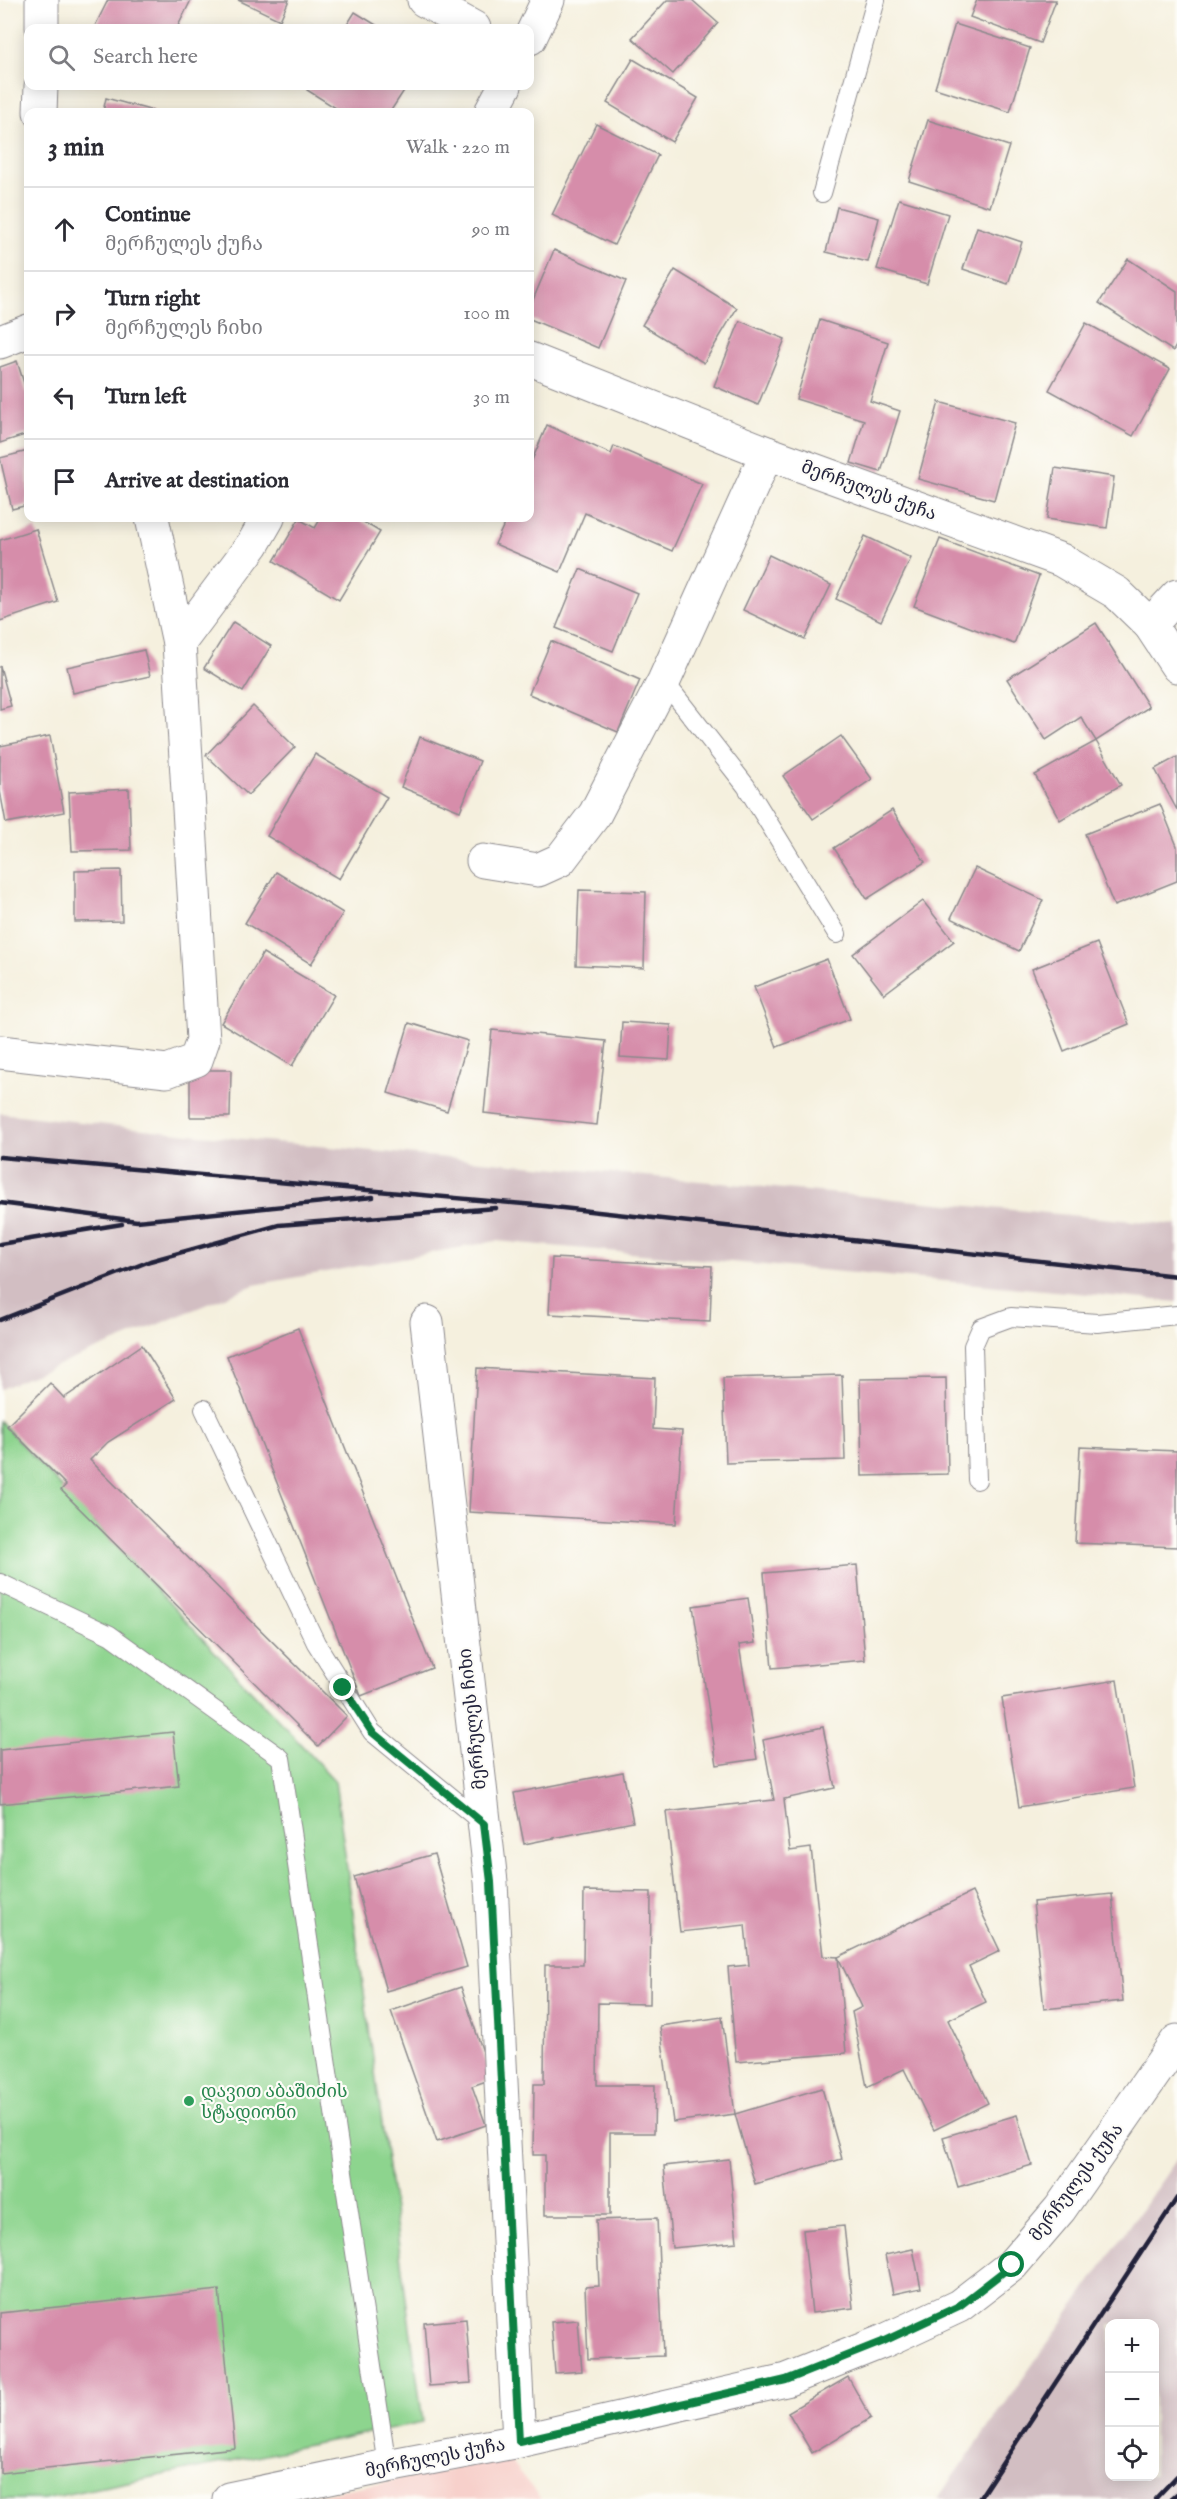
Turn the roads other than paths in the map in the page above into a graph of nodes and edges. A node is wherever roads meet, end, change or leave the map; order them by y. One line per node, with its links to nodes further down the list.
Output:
1 (42, 0): 5 (street)
2 (424, 0): 6 (street)
3 (548, 0): 7 (street)
4 (876, 0): 12 (lane)
5 (42, 24)
6 (467, 24)
7 (534, 30)
8 (40, 90): 10 (street)
9 (503, 90): 11 (street)
10 (40, 108)
11 (493, 108)
12 (822, 193)
13 (24, 333): 14 (street)
14 (0, 342)
15 (534, 361): 16 (street, მერჩულეს ქუჩა)
16 (767, 453): 20 (street, მერჩულეს ქუჩა); 23 (street)
17 (153, 522): 21 (street)
18 (266, 522): 21 (street)
19 (1177, 596): 20 (street)
20 (1150, 625): 22 (street, მერჩულეს ქუჩა)
21 (179, 643): 26 (street)
22 (1177, 666)
23 (664, 681): 24 (street); 25 (lane)
24 (483, 861)
25 (837, 934)
26 (0, 1052)
27 (1177, 1316): 30 (lane)
28 (427, 1322): 32 (street, მერჩულეს ჩიხი)
29 (204, 1408): 32 (lane)
30 (977, 1480)
31 (0, 1583): 35 (lane)
32 (484, 1824): 34 (street, მერჩულეს ჩიხი)
33 (1177, 2041): 34 (street, მერჩულეს ქუჩა)
34 (519, 2441): 35 (street, მერჩულეს ქუჩა)
35 (387, 2466): 36 (street, მერჩულეს ქუჩა)
36 (229, 2499)

